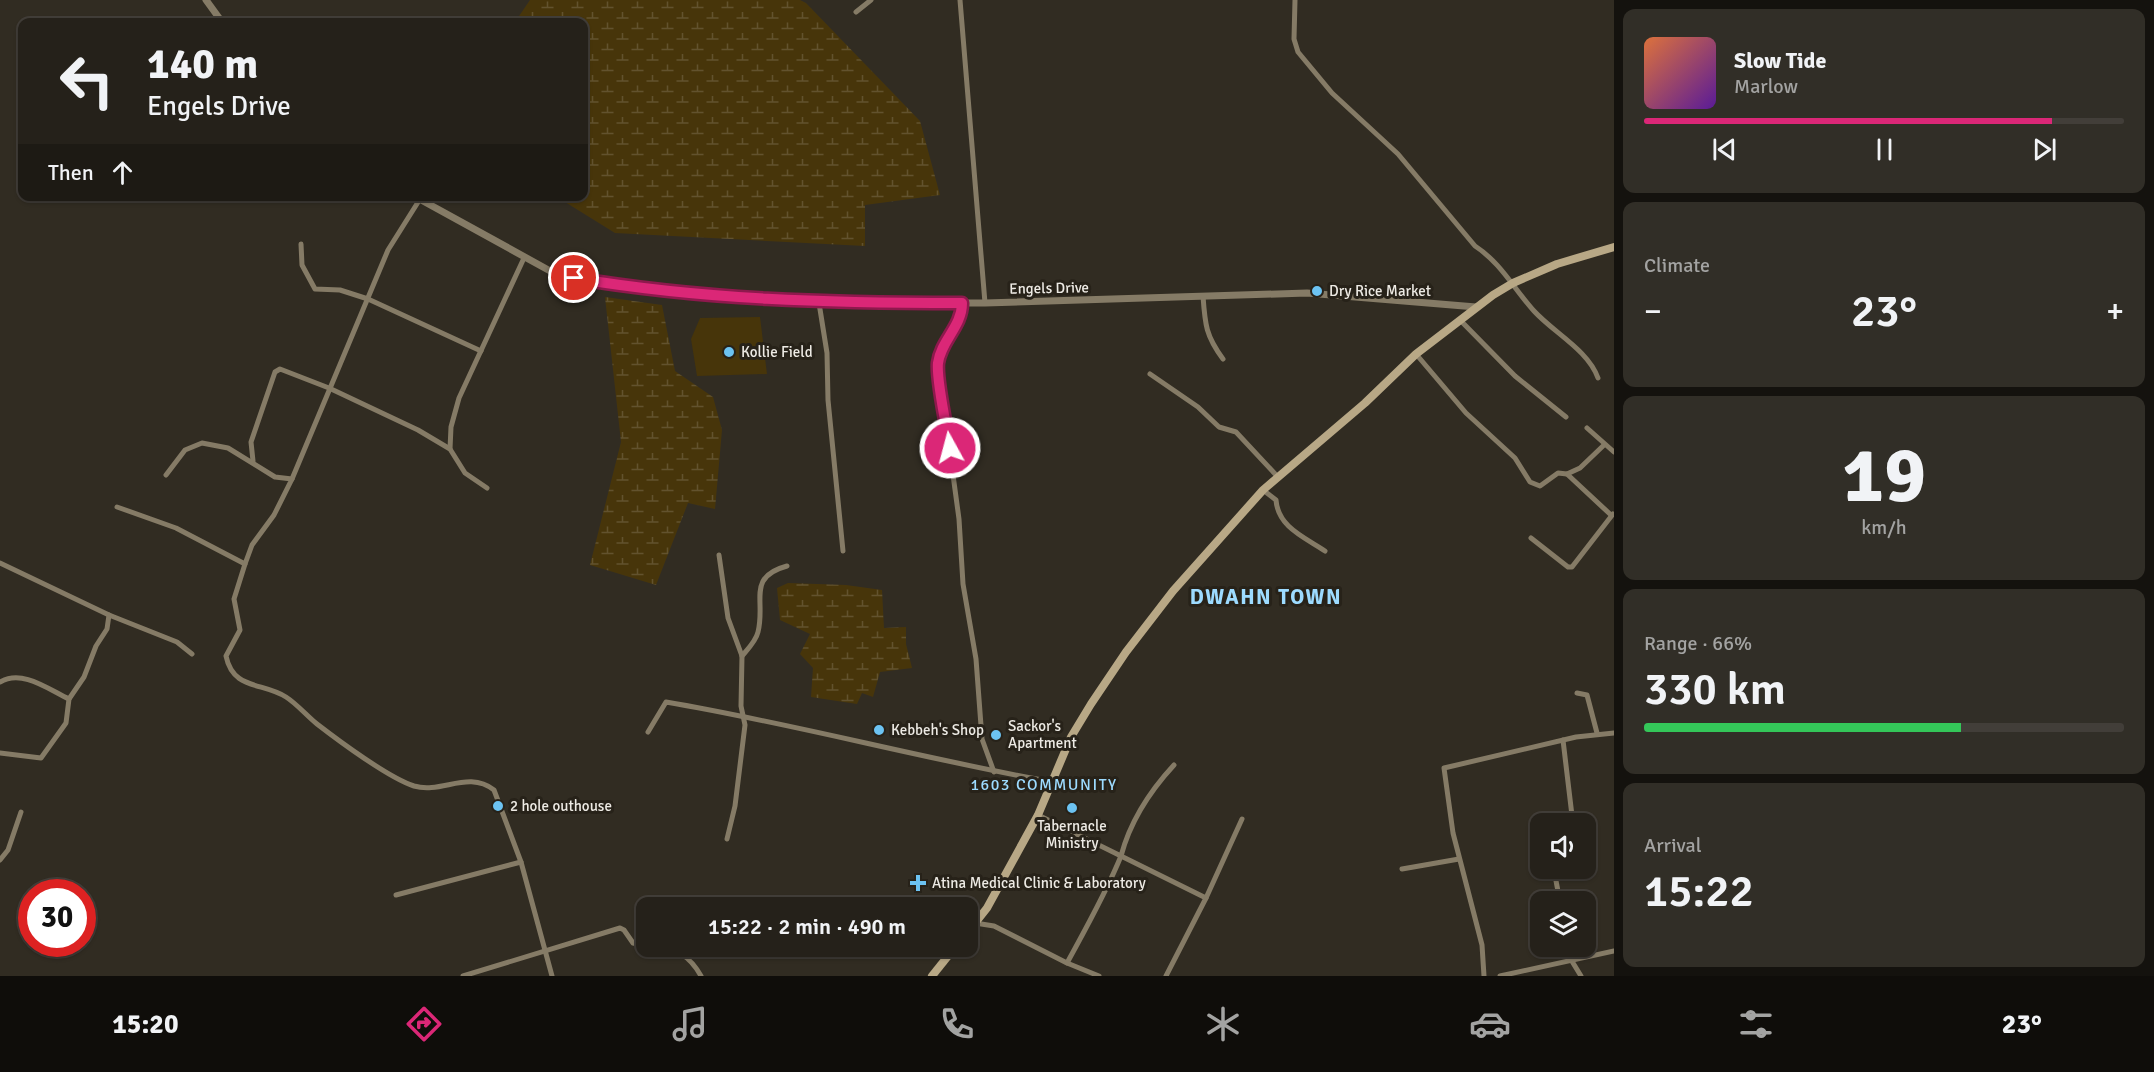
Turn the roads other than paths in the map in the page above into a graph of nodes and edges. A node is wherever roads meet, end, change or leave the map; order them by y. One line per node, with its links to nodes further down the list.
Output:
1 (206, 0): 6 (street)
2 (872, 0): 5 (street)
3 (960, 0): 17 (street)
4 (1295, 0): 12 (street)
5 (856, 12)
6 (219, 18)
7 (415, 201): 14 (street)
8 (422, 201): 11 (street)
9 (301, 244): 14 (street)
10 (1614, 247): 12 (main road)
11 (524, 258): 15 (street, Engels Drive); 20 (street)
12 (1513, 283): 18 (main road); 24 (street)
13 (1203, 296): 17 (street, Engels Drive); 18 (street, Engels Drive); 22 (street)
14 (368, 299): 20 (street); 25 (street)
15 (819, 303): 16 (street, Engels Drive); 41 (street)
16 (962, 303): 17 (street, Engels Drive); 60 (street)
17 (986, 303)
18 (1476, 307): 19 (main road)
19 (1460, 320): 21 (main road); 26 (street)
20 (481, 351): 29 (street)
21 (1416, 354): 32 (street); 34 (main road)
22 (1223, 359)
23 (1150, 374): 34 (street)
24 (1598, 378)
25 (329, 388): 29 (street); 31 (street); 35 (street)
26 (1566, 417)
27 (1587, 428): 28 (street)
28 (1604, 445): 30 (street); 32 (street)
29 (450, 449): 36 (street)
30 (1614, 452)
31 (253, 461): 33 (street); 35 (street)
32 (1567, 474): 39 (street)
33 (166, 475)
34 (1276, 476): 37 (main road)
35 (292, 479): 45 (street)
36 (487, 488)
37 (1263, 490): 42 (street); 61 (main road)
38 (117, 507): 45 (street)
39 (1613, 514): 40 (street)
40 (1531, 538)
41 (843, 551)
42 (1325, 551)
43 (719, 555): 49 (street)
44 (0, 563): 47 (street)
45 (245, 564): 70 (street)
46 (787, 566): 49 (street)
47 (109, 615): 48 (street); 52 (street)
48 (192, 654)
49 (742, 656): 53 (street)
50 (0, 682): 52 (street)
51 (1577, 693): 56 (street)
52 (69, 699): 58 (street)
53 (743, 715): 54 (street); 60 (street); 66 (street)
54 (648, 732)
55 (1614, 733): 56 (street)
56 (1597, 734): 57 (street)
57 (1563, 740): 63 (street); 68 (street)
58 (0, 753)
59 (1174, 765): 67 (street)
60 (994, 772): 61 (street)
61 (1053, 782): 64 (main road)
62 (21, 812): 69 (street)
63 (1572, 813)
64 (1038, 816): 67 (street); 74 (main road)
65 (1242, 819): 73 (street)
66 (727, 839)
67 (1121, 856): 73 (street); 82 (street)
68 (1459, 859): 71 (street); 89 (street)
69 (0, 860)
70 (521, 862): 72 (street); 77 (street)
71 (1402, 869)
72 (396, 895)
73 (1206, 898): 88 (street)
74 (978, 918)
75 (978, 924): 82 (street)
76 (636, 944): 77 (street)
77 (544, 950): 83 (street); 84 (street)
78 (1614, 951): 81 (street)
79 (686, 957): 85 (street)
80 (947, 957): 86 (main road)
81 (1570, 958): 90 (street); 91 (street)
82 (1068, 963): 87 (street)
83 (463, 976)
84 (552, 976)
85 (701, 976)
86 (932, 976)
87 (1098, 976)
88 (1166, 976)
89 (1484, 976)
90 (1500, 976)
91 (1581, 976)

